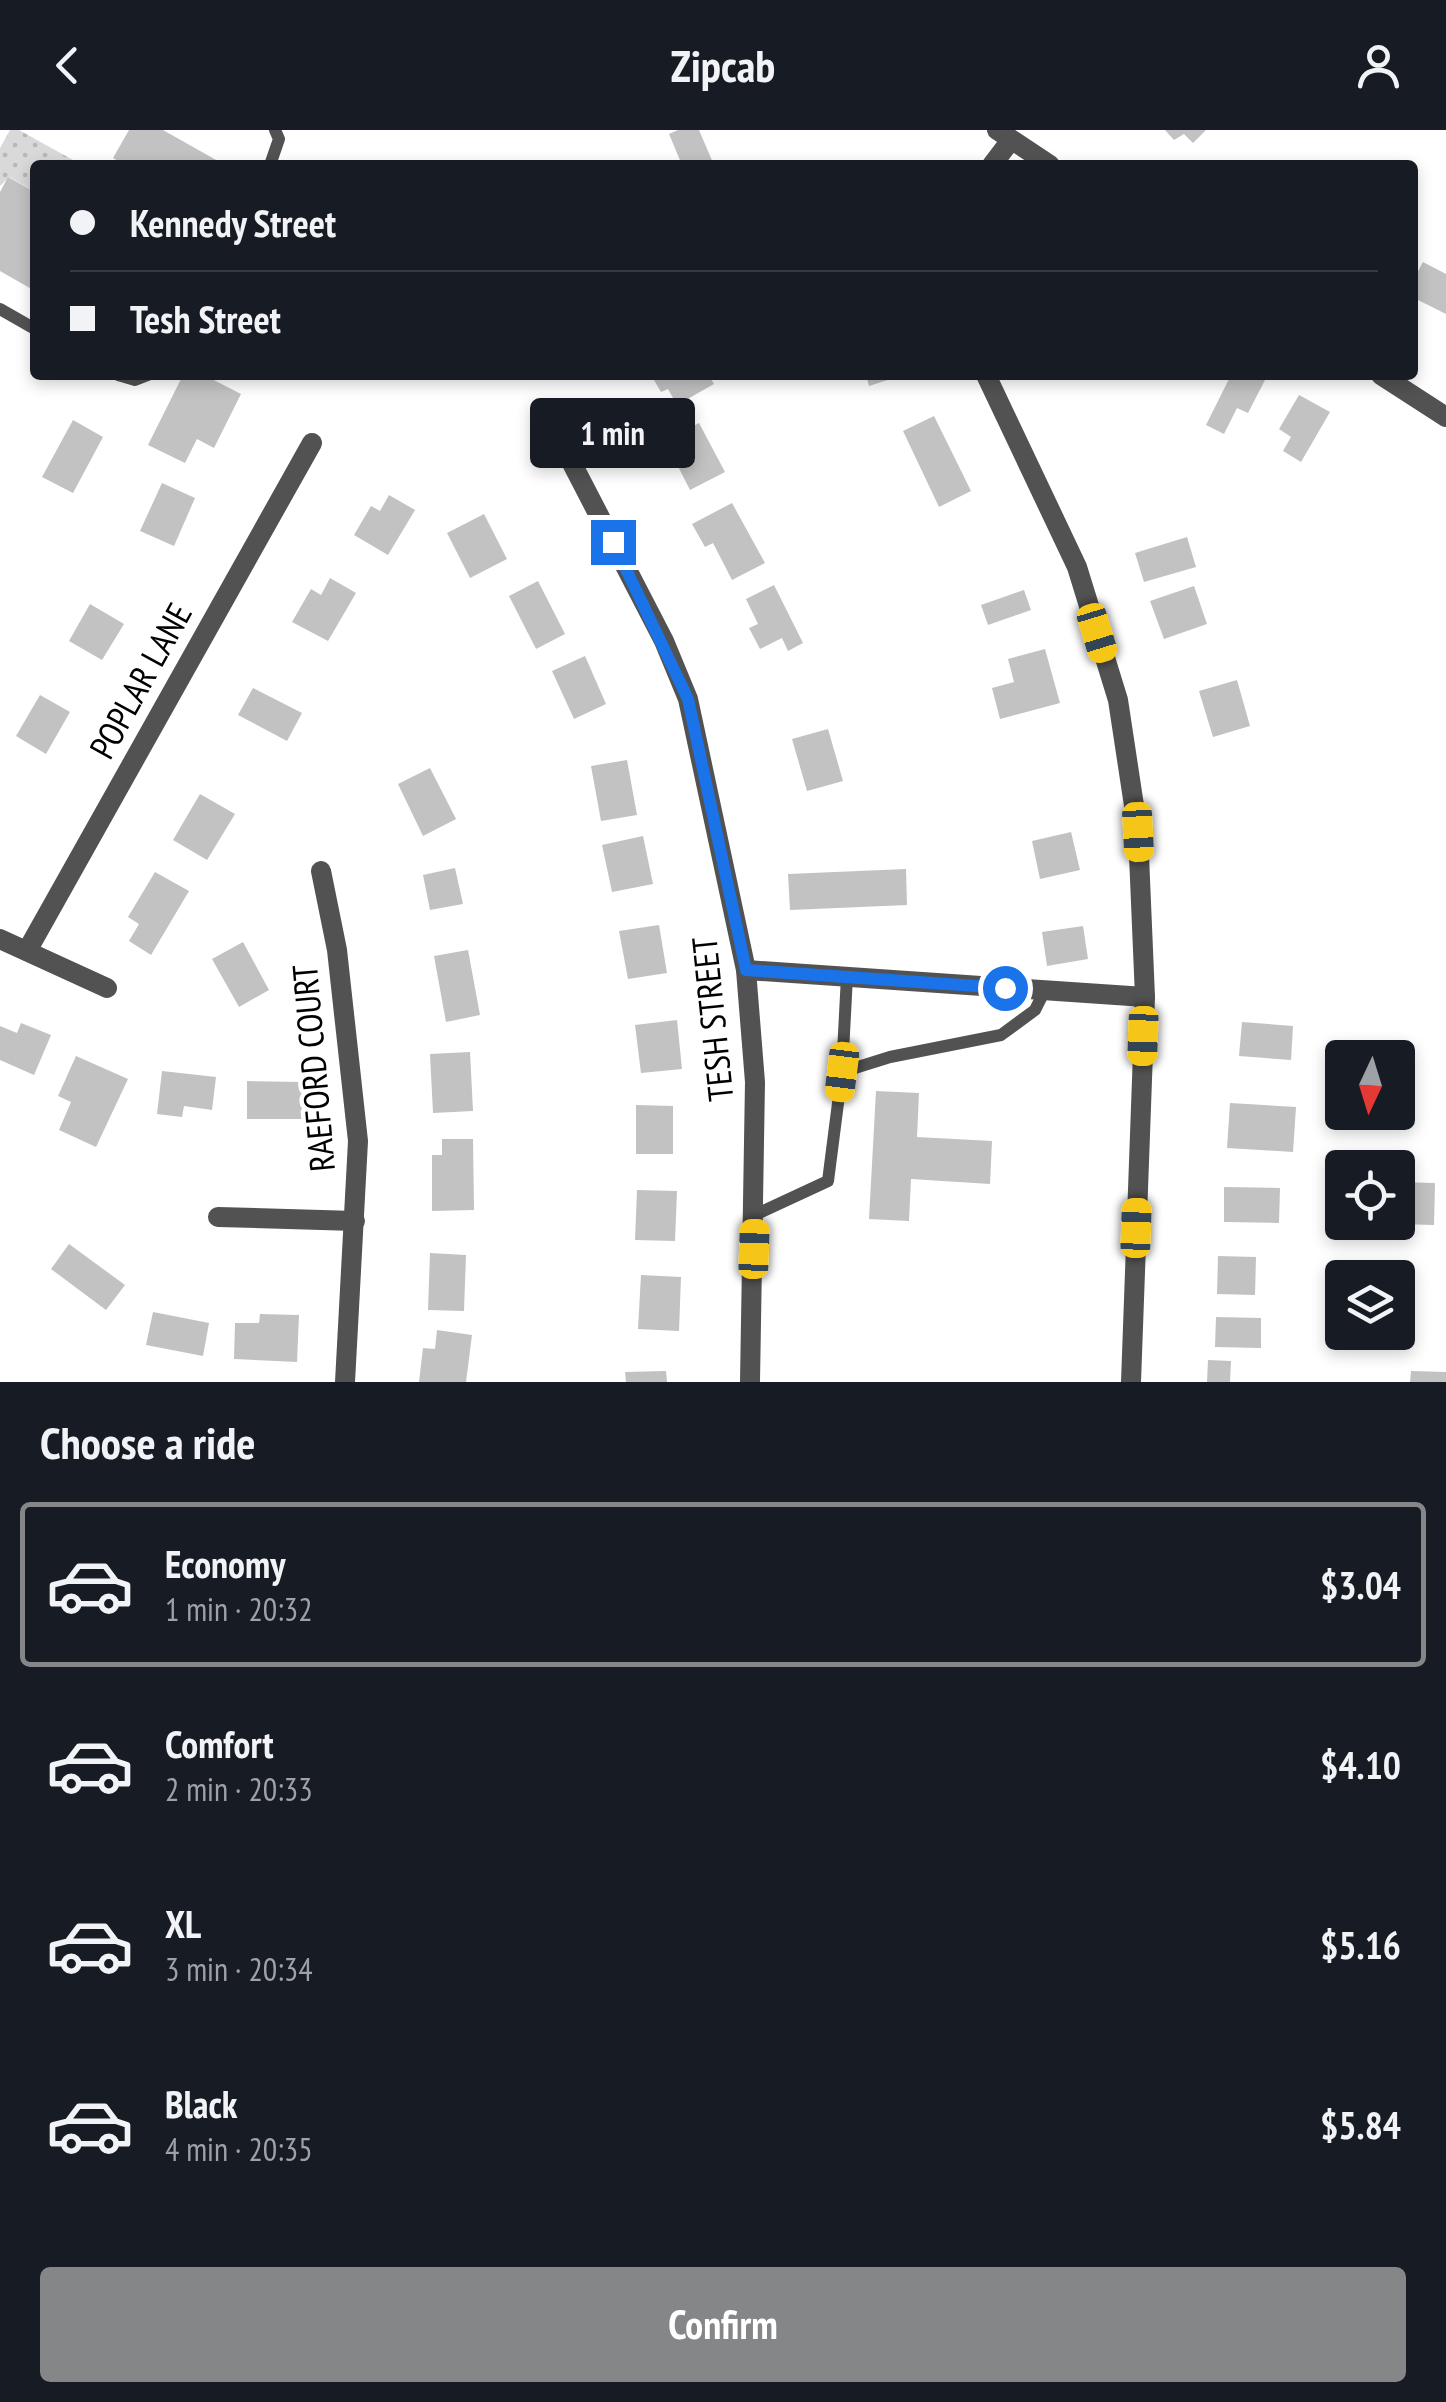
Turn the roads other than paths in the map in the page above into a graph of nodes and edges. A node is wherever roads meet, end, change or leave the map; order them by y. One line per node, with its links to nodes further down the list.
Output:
1 (279, 133): 3 (lane)
2 (1010, 134): 4 (street); 5 (street)
3 (271, 160)
4 (995, 160)
5 (1044, 160)
6 (0, 309): 7 (lane)
7 (30, 326)
8 (988, 380): 20 (street)
9 (1388, 380): 10 (street)
10 (1446, 416)
11 (312, 443): 15 (street, POPLAR LANE)
12 (562, 444): 16 (street, TESH STREET)
13 (321, 870): 24 (street, RAEFORD COURT)
14 (0, 939): 15 (street)
15 (27, 951): 18 (street)
16 (746, 970): 17 (street); 22 (street, TESH STREET)
17 (846, 976): 19 (street); 21 (lane)
18 (108, 988)
19 (1045, 990): 20 (street); 21 (lane)
20 (1144, 997): 27 (street)
21 (842, 1072): 22 (lane)
22 (755, 1215): 26 (street, TESH STREET)
23 (218, 1217): 24 (street)
24 (354, 1221): 25 (street, RAEFORD COURT)
25 (345, 1382)
26 (750, 1382)
27 (1131, 1382)

